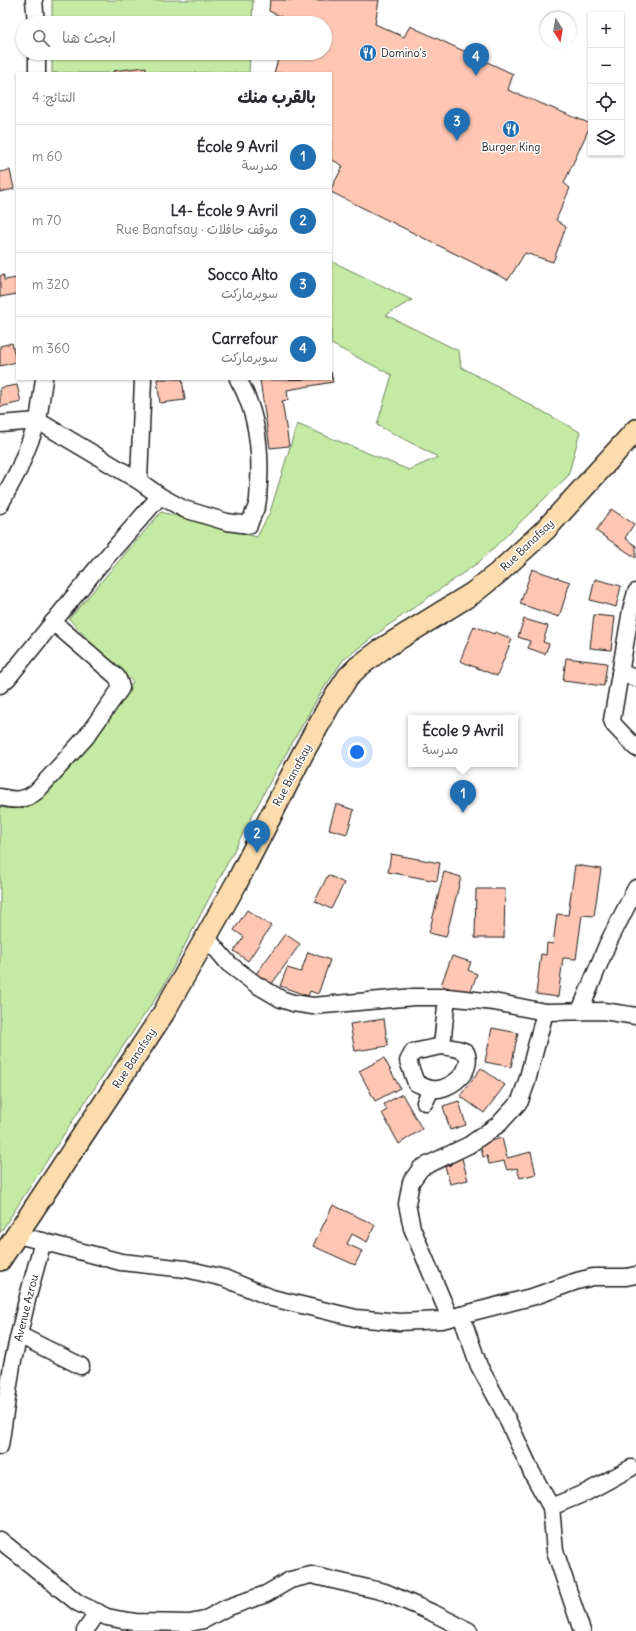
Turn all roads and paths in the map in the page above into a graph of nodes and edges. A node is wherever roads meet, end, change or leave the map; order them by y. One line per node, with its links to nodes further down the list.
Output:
1 (34, 0): 2 (street)
2 (35, 16)
3 (37, 60): 4 (street)
4 (37, 72)
5 (44, 380): 8 (street)
6 (143, 380): 11 (street)
7 (239, 380): 12 (street)
8 (38, 421): 9 (street); 11 (street); 13 (street)
9 (0, 424)
10 (636, 430): 22 (main road, Rue Banafsay)
11 (139, 481): 12 (street)
12 (160, 496): 15 (street)
13 (0, 505)
14 (636, 592): 16 (street)
15 (53, 622): 18 (street); 20 (street)
16 (620, 673): 17 (street); 19 (street)
17 (636, 678)
18 (0, 685)
19 (636, 748)
20 (0, 797)
21 (636, 888): 24 (street)
22 (206, 937): 23 (street); 28 (main road, Rue Banafsay)
23 (447, 997): 25 (street); 27 (street)
24 (580, 1011): 25 (street); 26 (street)
25 (545, 1012): 32 (street)
26 (636, 1016)
27 (442, 1046): 27 (street)
28 (18, 1235): 29 (street); 30 (main road, Rue Banafsay)
29 (44, 1242): 32 (street); 33 (street, Avenue Azrou)
30 (0, 1260)
31 (636, 1275): 32 (street)
32 (455, 1317): 37 (street)
33 (19, 1335): 34 (street); 35 (street, Avenue Azrou)
34 (81, 1366)
35 (0, 1446)
36 (631, 1468): 37 (street)
37 (550, 1507): 43 (street)
38 (0, 1540): 39 (street)
39 (98, 1612): 40 (street); 41 (street)
40 (191, 1627): 42 (street)
41 (86, 1631)
42 (469, 1631)
43 (582, 1631)

